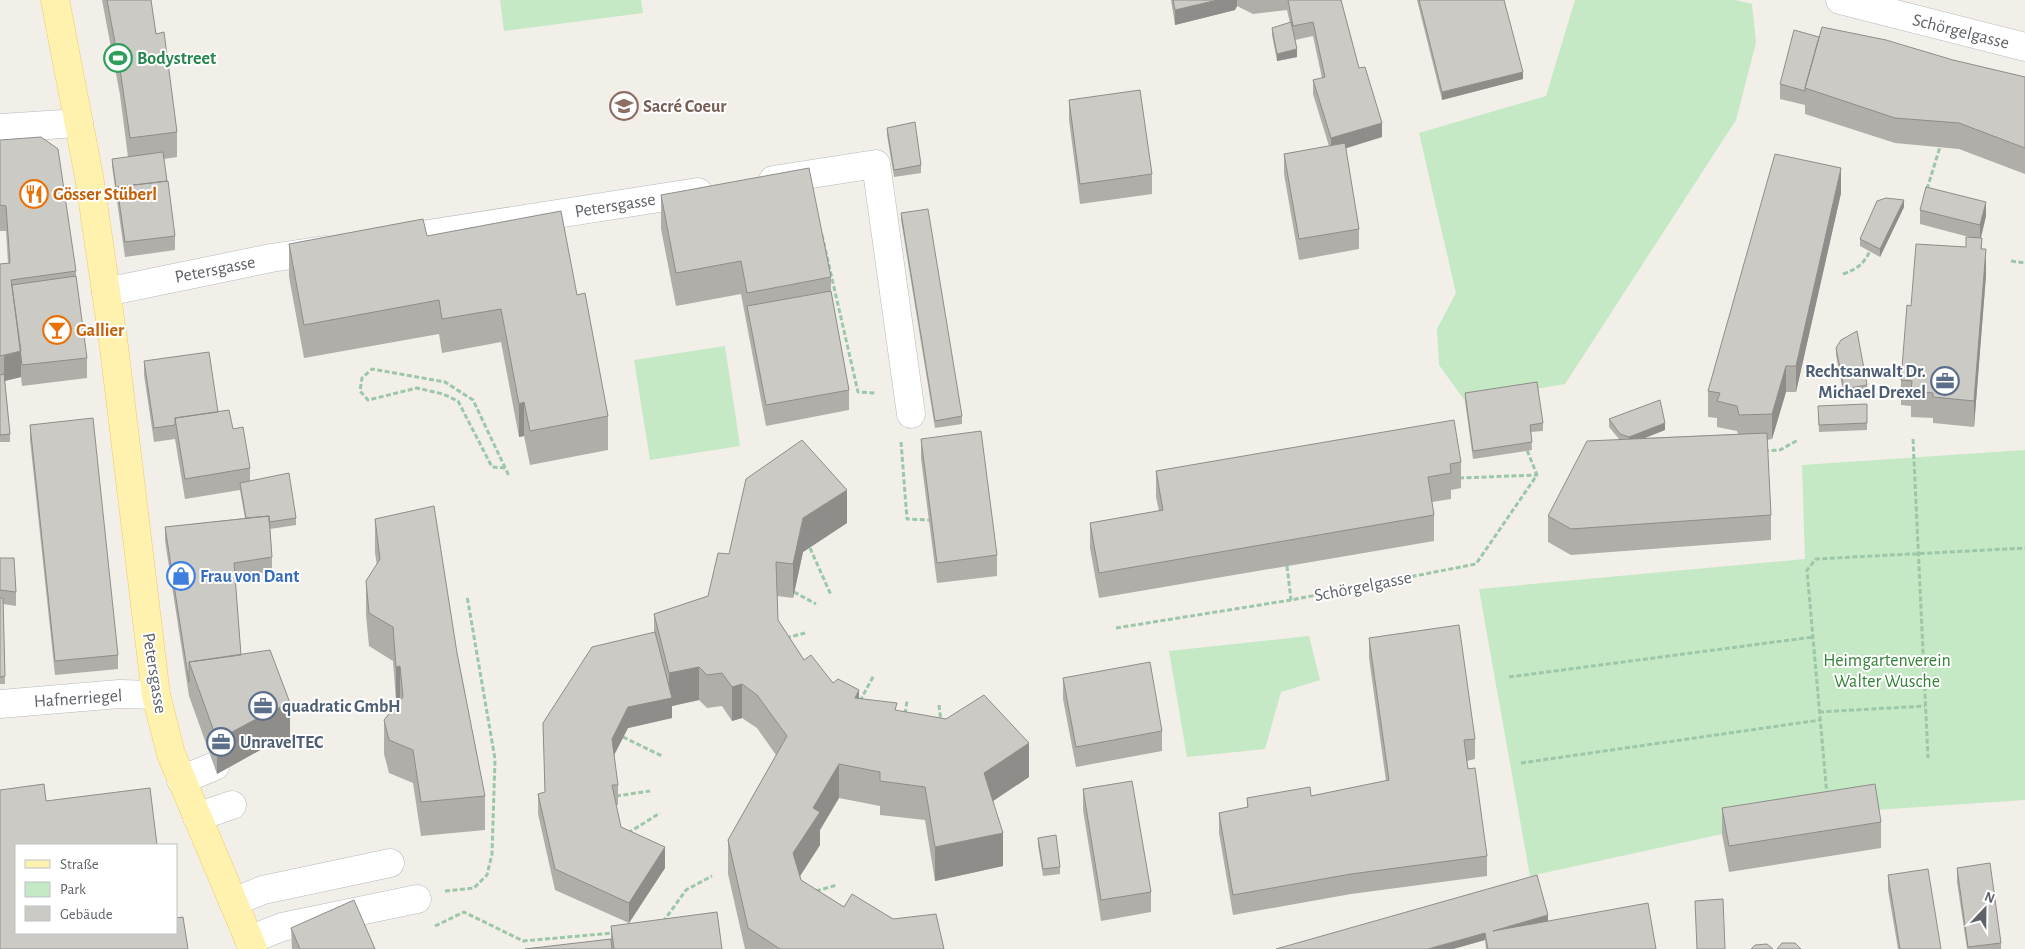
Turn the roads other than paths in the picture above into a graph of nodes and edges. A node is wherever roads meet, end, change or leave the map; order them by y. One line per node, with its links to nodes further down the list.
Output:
1 (55, 0): 4 (main road, Petersgasse)
2 (1840, 0): 3 (street, Schörgelgasse)
3 (2025, 46)
4 (79, 123): 5 (street); 8 (main road, Petersgasse)
5 (0, 128)
6 (752, 183): 9 (street)
7 (724, 188): 8 (street, Petersgasse)
8 (106, 292): 10 (main road, Petersgasse)
9 (910, 404)
10 (156, 695): 11 (street, Hafnerriegel); 13 (main road, Petersgasse)
11 (0, 704)
12 (215, 766): 13 (street)
13 (181, 780): 15 (main road, Petersgasse)
14 (232, 805): 15 (street)
15 (197, 817): 18 (main road, Petersgasse)
16 (390, 864): 18 (street)
17 (417, 899): 19 (street)
18 (232, 902): 19 (main road, Petersgasse)
19 (251, 944)

